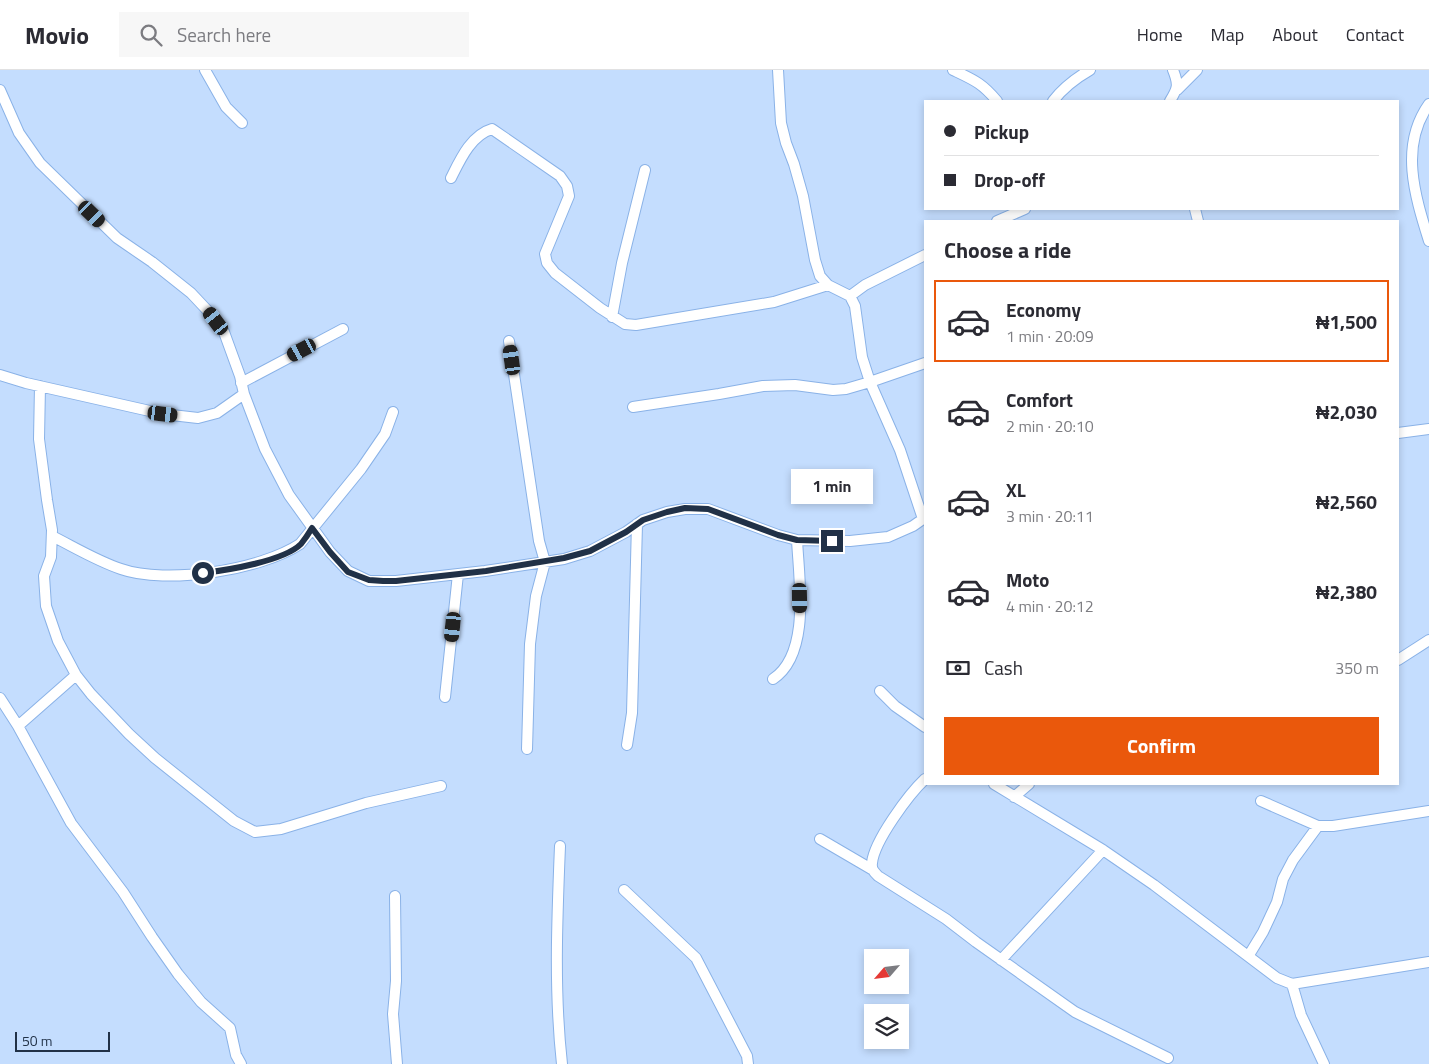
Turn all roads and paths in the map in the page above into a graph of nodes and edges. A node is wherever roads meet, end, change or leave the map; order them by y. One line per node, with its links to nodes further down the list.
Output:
1 (205, 70): 13 (street)
2 (778, 70): 20 (street)
3 (953, 70): 9 (street)
4 (1090, 70): 10 (street)
5 (1173, 70): 8 (street)
6 (1197, 70): 8 (street)
7 (0, 90): 28 (street)
8 (1176, 90): 11 (street)
9 (996, 100)
10 (1054, 100)
11 (1171, 100)
12 (1429, 104): 18 (street)
13 (242, 124)
14 (645, 170): 22 (street)
15 (451, 178): 22 (street)
16 (1023, 210): 17 (street)
17 (999, 220)
18 (1429, 241)
19 (924, 256): 21 (street)
20 (828, 285): 21 (street); 22 (street)
21 (850, 296): 27 (street)
22 (612, 317)
23 (343, 329): 28 (street)
24 (509, 341): 40 (street)
25 (924, 363): 27 (street)
26 (0, 375): 29 (street)
27 (870, 382): 31 (street); 35 (street)
28 (241, 383): 30 (street)
29 (40, 386): 30 (street); 38 (street)
30 (244, 394): 37 (street)
31 (632, 407)
32 (393, 412): 37 (street)
33 (1429, 429): 34 (street)
34 (1399, 433)
35 (924, 519): 39 (street)
36 (637, 524): 39 (street); 40 (street); 51 (street)
37 (312, 528): 38 (street); 41 (street)
38 (52, 536): 44 (street)
39 (797, 540): 45 (street)
40 (545, 562): 41 (street); 52 (street)
41 (458, 574): 47 (street)
42 (1429, 640): 43 (street)
43 (1399, 659)
44 (76, 675): 49 (street); 56 (street)
45 (773, 679)
46 (880, 691): 50 (street)
47 (445, 697)
48 (0, 698): 49 (street)
49 (18, 726): 72 (street)
50 (924, 726)
51 (627, 745)
52 (527, 749)
53 (924, 781): 64 (street)
54 (996, 785): 57 (street)
55 (1028, 785): 57 (street)
56 (441, 786)
57 (1014, 797): 63 (street)
58 (1261, 801): 60 (street)
59 (1429, 812): 60 (street)
60 (1318, 826): 67 (street)
61 (820, 839): 64 (street)
62 (560, 846): 74 (street)
63 (1103, 850): 67 (street); 68 (street)
64 (873, 870): 68 (street)
65 (624, 890): 75 (street)
66 (395, 896): 73 (street)
67 (1249, 955): 70 (street)
68 (1001, 960): 71 (street)
69 (1429, 962): 70 (street)
70 (1292, 984): 76 (street)
71 (1168, 1058)
72 (242, 1064)
73 (397, 1064)
74 (562, 1064)
75 (748, 1064)
76 (1324, 1064)

